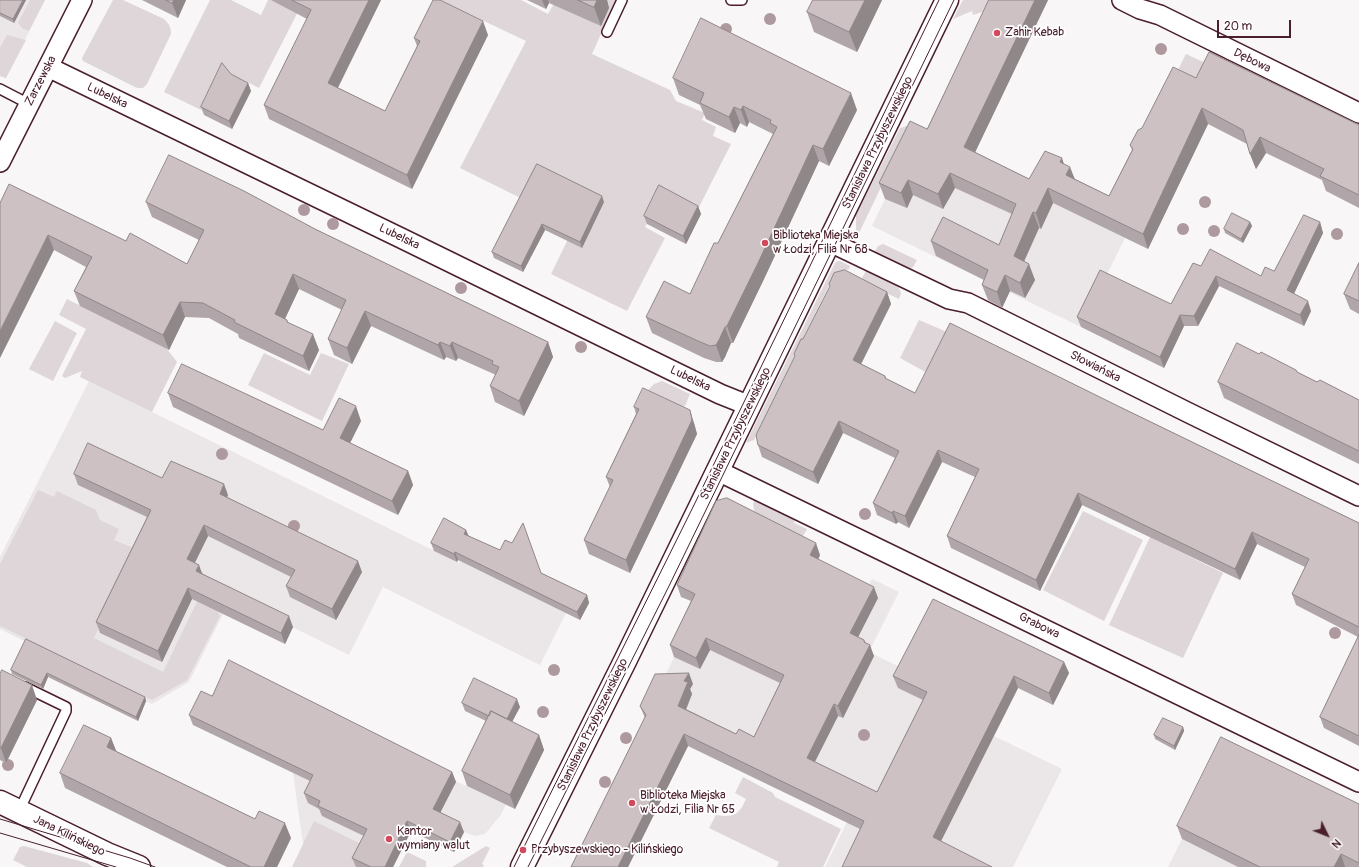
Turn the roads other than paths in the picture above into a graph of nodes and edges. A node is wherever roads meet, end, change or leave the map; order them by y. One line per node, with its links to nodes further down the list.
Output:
1 (82, 0): 8 (street, Zarzewska)
2 (622, 0): 7 (lane)
3 (731, 0): 4 (lane)
4 (742, 0)
5 (947, 0): 13 (street, Stanisława Przybyszewskiego)
6 (1122, 0): 11 (street, Dębowa)
7 (607, 32)
8 (48, 67): 10 (street, Zarzewska); 14 (street, Lubelska)
9 (0, 89): 10 (lane)
10 (29, 104): 12 (street, Zarzewska)
11 (1359, 113)
12 (0, 162)
13 (830, 242): 14 (street, Stanisława Przybyszewskiego); 16 (street, Słowiańska)
14 (750, 406): 15 (street, Stanisława Przybyszewskiego)
15 (718, 471): 18 (street, Grabowa); 21 (street, Stanisława Przybyszewskiego)
16 (1359, 496)
17 (20, 685): 19 (lane)
18 (1359, 782)
19 (9, 807): 20 (street, Jana Kilińskiego)
20 (139, 867)
21 (522, 867)

